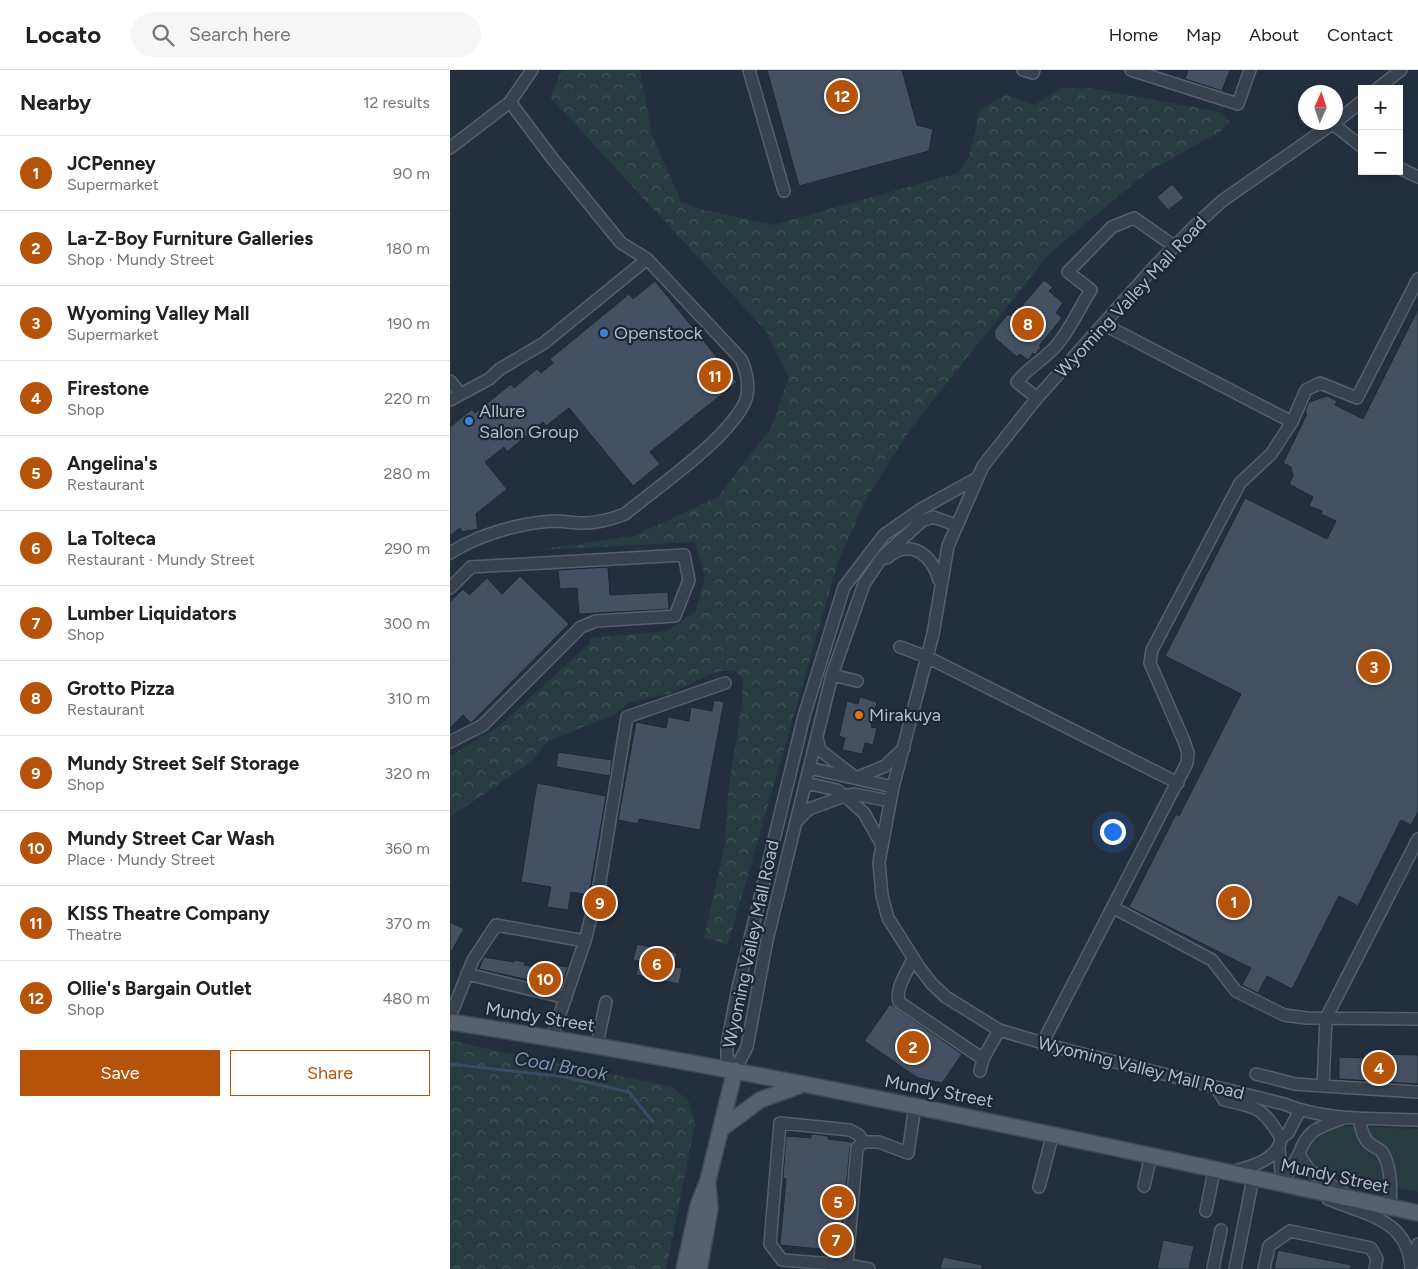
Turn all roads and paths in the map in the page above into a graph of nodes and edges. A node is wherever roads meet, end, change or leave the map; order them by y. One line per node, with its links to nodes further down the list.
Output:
1 (532, 70): 9 (lane)
2 (749, 70): 18 (lane)
3 (1023, 70): 4 (lane)
4 (1034, 70)
5 (1131, 70): 6 (lane)
6 (1250, 70)
7 (1401, 70): 8 (lane)
8 (1382, 85)
9 (510, 102): 15 (lane); 20 (lane)
10 (1358, 104): 11 (lane, Wyoming Valley Mall Road)
11 (1343, 116)
12 (1324, 130): 19 (lane, Wyoming Valley Mall Road)
13 (1342, 130): 14 (lane)
14 (1358, 144)
15 (450, 148)
16 (1403, 170): 17 (lane)
17 (1418, 177)
18 (784, 191)
19 (1174, 246): 22 (lane, Wyoming Valley Mall Road); 25 (lane)
20 (647, 260): 24 (lane); 30 (lane)
21 (1418, 279): 27 (lane)
22 (1103, 324): 25 (lane, Wyoming Valley Mall Road); 27 (lane)
23 (450, 381): 24 (lane)
24 (460, 394): 26 (lane)
25 (1037, 398): 28 (lane, Wyoming Valley Mall Road)
26 (450, 400)
27 (1292, 422): 45 (lane)
28 (977, 478): 29 (lane, Wyoming Valley Mall Road); 67 (lane, Wyoming Valley Mall Road)
29 (956, 525): 31 (lane); 32 (lane, Wyoming Valley Mall Road)
30 (450, 553)
31 (864, 584): 32 (lane); 36 (lane, Wyoming Valley Mall Road)
32 (940, 584): 35 (lane, Wyoming Valley Mall Road)
33 (450, 588): 40 (lane)
34 (900, 647): 35 (lane)
35 (927, 657): 41 (lane, Wyoming Valley Mall Road); 45 (lane)
36 (832, 675): 37 (lane); 39 (lane, Wyoming Valley Mall Road)
37 (857, 681)
38 (725, 683): 53 (lane)
39 (819, 728): 42 (lane, Wyoming Valley Mall Road); 43 (lane)
40 (450, 742)
41 (904, 748): 43 (lane); 46 (lane, Wyoming Valley Mall Road)
42 (809, 768): 43 (lane); 44 (lane, Wyoming Valley Mall Road)
43 (856, 778): 46 (lane)
44 (806, 783): 47 (lane); 49 (lane, Wyoming Valley Mall Road)
45 (1178, 783): 52 (lane)
46 (893, 787): 48 (lane, Wyoming Valley Mall Road)
47 (845, 796): 48 (lane); 49 (lane); 51 (lane)
48 (890, 801): 51 (lane, Wyoming Valley Mall Road)
49 (793, 829): 67 (lane, Wyoming Valley Mall Road)
50 (1418, 838): 59 (lane)
51 (882, 845): 54 (lane, Wyoming Valley Mall Road)
52 (1114, 908): 59 (lane); 65 (lane)
53 (585, 941): 55 (lane); 56 (lane)
54 (913, 958): 62 (lane, Wyoming Valley Mall Road); 66 (lane)
55 (468, 974): 56 (lane); 58 (lane)
56 (566, 998): 63 (lane)
57 (606, 1002): 64 (lane)
58 (450, 1017)
59 (1326, 1018): 60 (lane); 71 (lane)
60 (1418, 1019)
61 (450, 1022): 63 (main road, Mundy Street)
62 (999, 1030): 65 (lane, Wyoming Valley Mall Road); 66 (lane)
63 (552, 1037): 64 (main road, Mundy Street)
64 (597, 1044): 67 (main road, Mundy Street)
65 (1042, 1044): 72 (lane, Wyoming Valley Mall Road)
66 (983, 1059): 68 (lane)
67 (735, 1070): 70 (main road, Mundy Street); 79 (main road)
68 (980, 1071)
69 (1256, 1074): 71 (lane)
70 (804, 1084): 74 (main road, Mundy Street); 79 (main road)
71 (1323, 1086): 73 (lane)
72 (1218, 1089): 75 (lane, Wyoming Valley Mall Road); 83 (lane)
73 (1418, 1092)
74 (916, 1106): 80 (main road, Mundy Street); 82 (lane)
75 (1300, 1110): 76 (lane, Wyoming Valley Mall Road); 81 (lane); 83 (lane)
76 (1345, 1118): 77 (lane, Wyoming Valley Mall Road); 81 (lane)
77 (1359, 1118): 78 (lane, Wyoming Valley Mall Road); 94 (lane)
78 (1418, 1120)
79 (721, 1128): 88 (main road)
80 (1053, 1133): 85 (main road, Mundy Street); 90 (lane)
81 (1303, 1140): 84 (lane)
82 (863, 1142): 99 (lane); 99 (lane)
83 (1280, 1143): 86 (lane); 89 (lane)
84 (1300, 1154): 89 (lane); 93 (lane)
85 (1152, 1156): 86 (main road, Mundy Street); 91 (lane)
86 (1221, 1172): 87 (main road, Mundy Street); 95 (lane)
87 (1253, 1178): 89 (main road, Mundy Street); 105 (lane)
88 (708, 1180): 101 (main road); 102 (main road)
89 (1282, 1184): 92 (main road, Mundy Street)
90 (1039, 1186)
91 (1144, 1186)
92 (1304, 1189): 93 (main road, Mundy Street); 100 (lane)
93 (1351, 1198): 94 (main road, Mundy Street)
94 (1390, 1207): 96 (main road, Mundy Street)
95 (1206, 1211)
96 (1418, 1213)
97 (1221, 1230): 104 (lane)
98 (1418, 1244): 100 (lane)
99 (847, 1264): 103 (lane)
100 (1411, 1268)
101 (684, 1269)
102 (699, 1269)
103 (869, 1269)
104 (1213, 1269)
105 (1235, 1269)
106 (1264, 1269): 107 (lane)
107 (1375, 1269)

